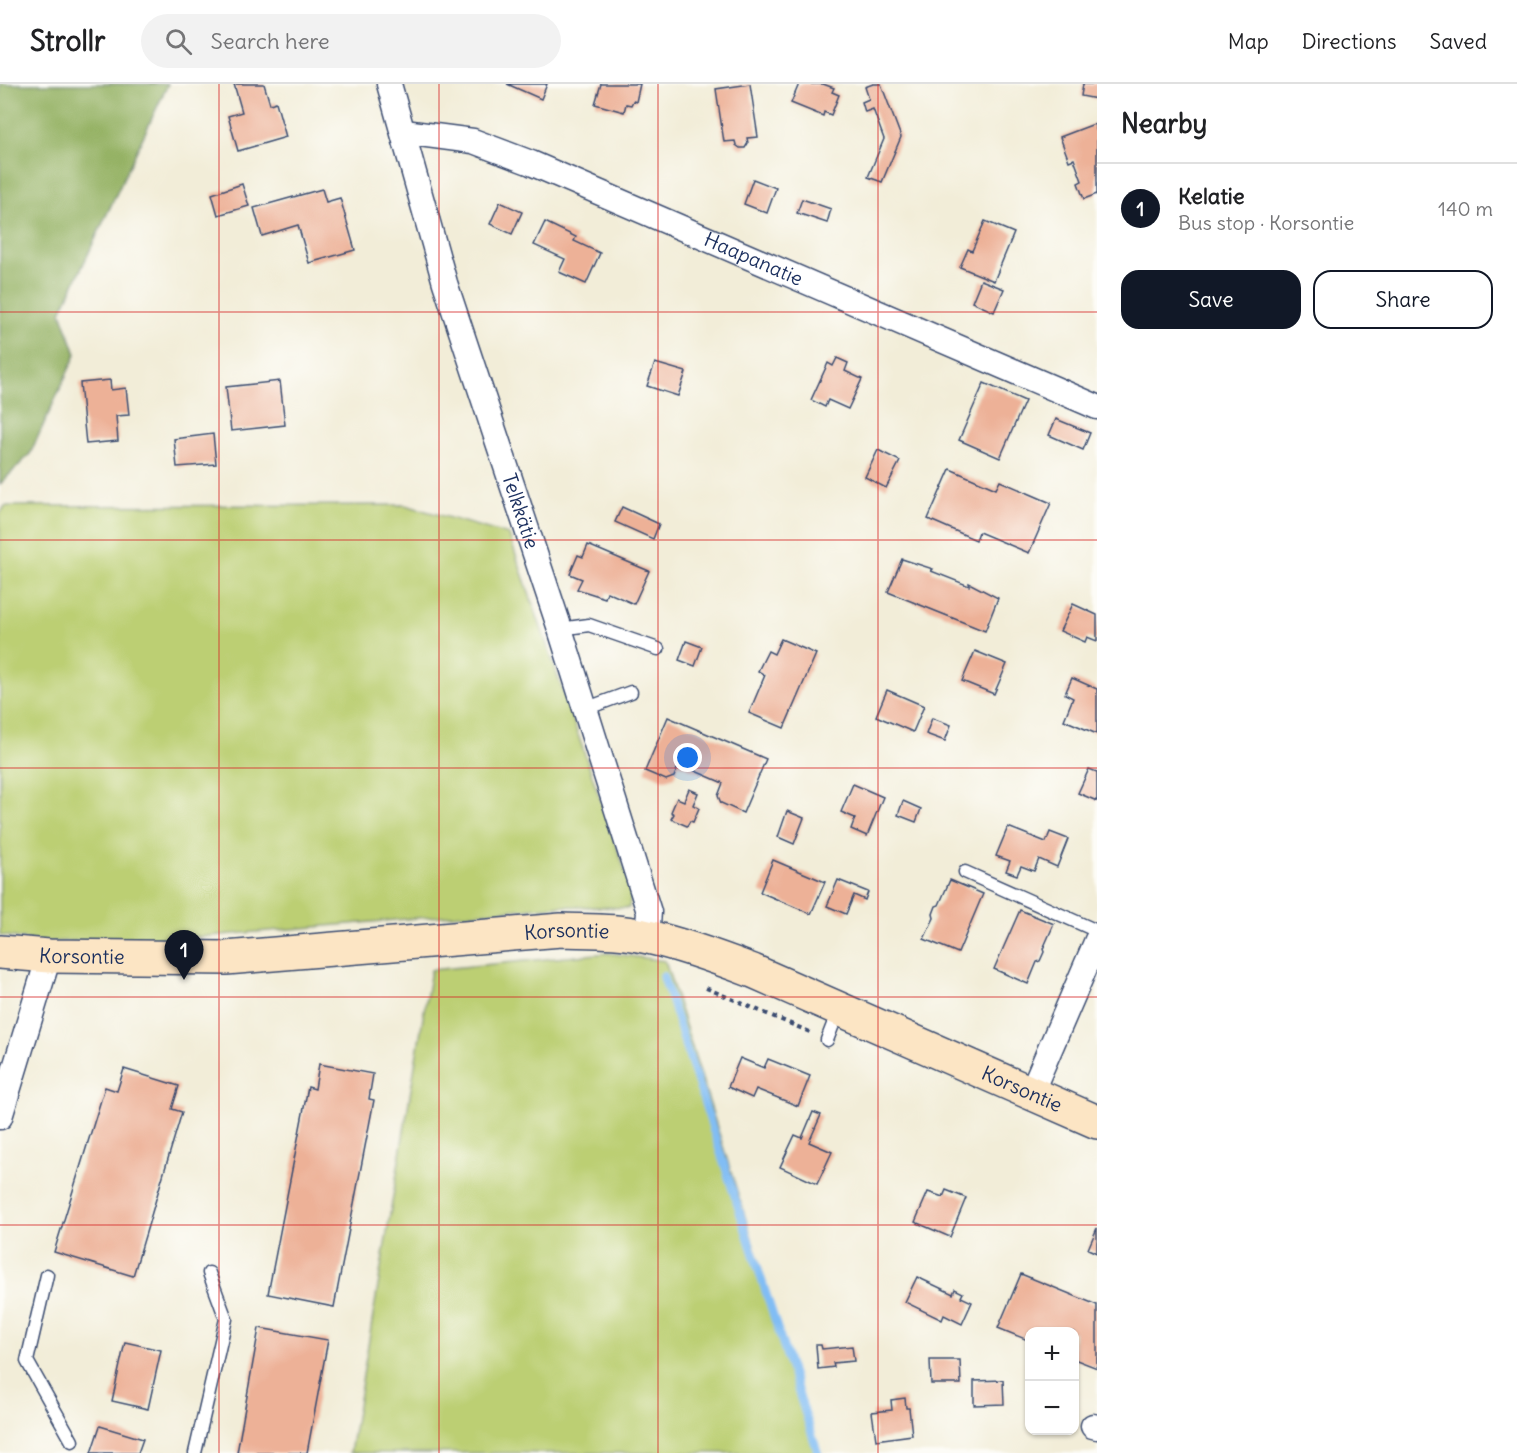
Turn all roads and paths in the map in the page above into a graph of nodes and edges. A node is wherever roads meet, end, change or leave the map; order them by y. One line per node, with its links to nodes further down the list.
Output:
1 (389, 84): 2 (street, Telkkätie)
2 (404, 132): 3 (street, Haapanatie); 4 (street, Telkkätie)
3 (1097, 407)
4 (560, 629): 5 (lane); 7 (street, Telkkätie)
5 (658, 650)
6 (631, 692): 7 (lane)
7 (585, 709): 10 (street, Telkkätie)
8 (965, 872): 9 (lane)
9 (1097, 931)
10 (647, 937): 13 (main road, Korsontie); 14 (main road, Korsontie)
11 (1097, 940): 16 (street)
12 (0, 952): 13 (main road, Korsontie)
13 (49, 957): 17 (street)
14 (840, 1008): 15 (lane); 16 (main road, Korsontie)
15 (827, 1040)
16 (1031, 1093): 18 (main road, Korsontie)
17 (0, 1117)
18 (1097, 1122)
19 (209, 1273): 22 (lane)
20 (47, 1275): 21 (lane)
21 (72, 1441)
22 (195, 1453)

